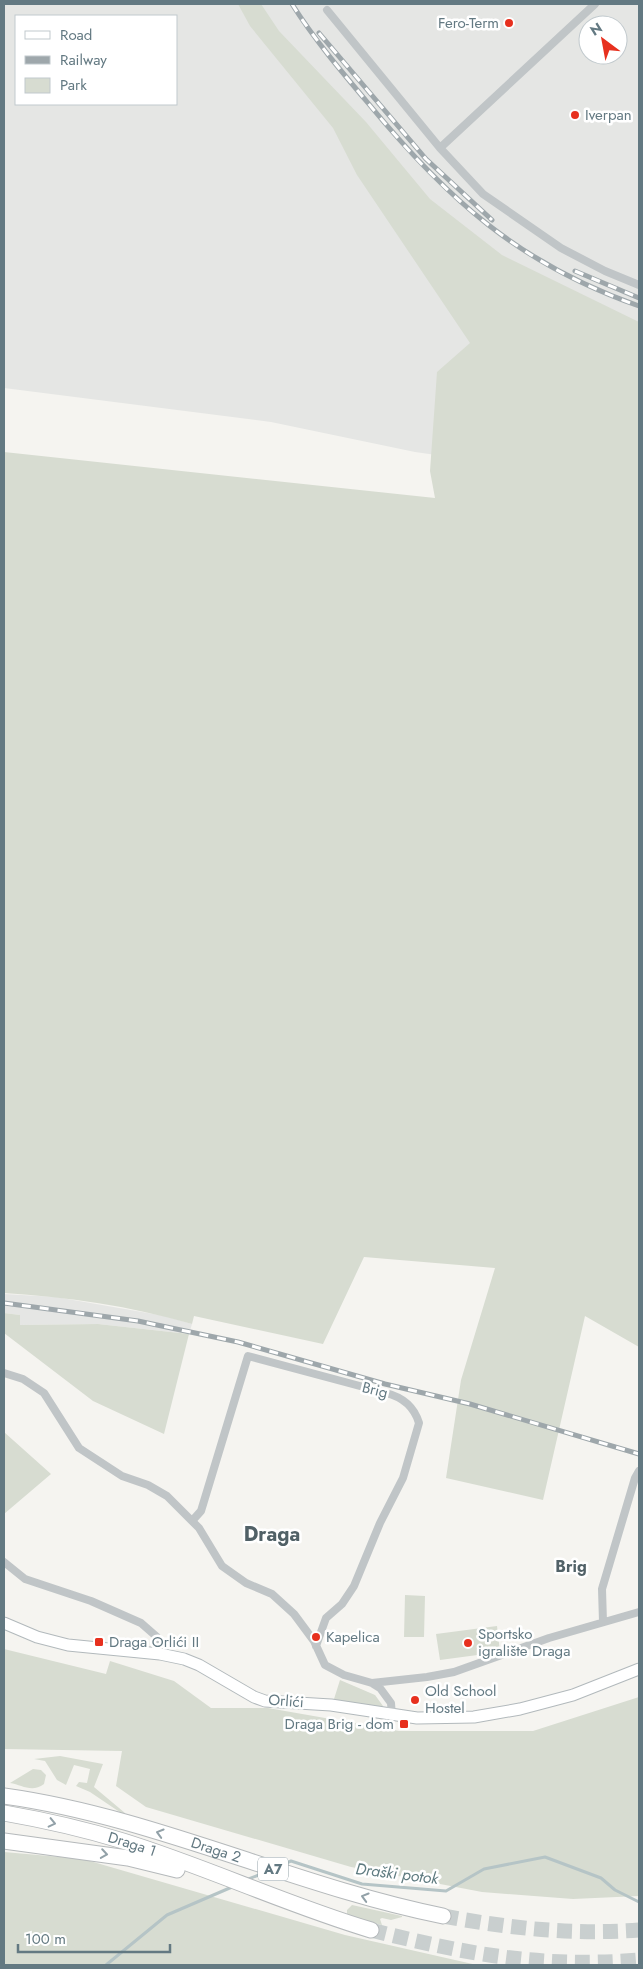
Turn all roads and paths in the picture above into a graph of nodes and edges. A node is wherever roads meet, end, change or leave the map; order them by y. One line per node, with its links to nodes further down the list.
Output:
1 (595, 4): 3 (street)
2 (327, 10): 3 (street)
3 (440, 148): 4 (street)
4 (639, 284)
5 (4, 1373): 7 (street)
6 (639, 1471): 10 (street)
7 (192, 1521): 12 (street); 12 (street, Brig)
8 (4, 1562): 13 (street)
9 (639, 1612): 10 (street)
10 (603, 1622): 15 (street)
11 (4, 1623): 13 (street, Orlići)
12 (316, 1646): 15 (street)
13 (160, 1654): 16 (street, Orlići)
14 (639, 1668): 16 (street)
15 (372, 1683): 16 (street)
16 (392, 1716)
17 (5, 1792): 21 (highway, Draga 2 / A7, one-way to 17)
18 (4, 1814): 20 (highway, Draga 1 / A7, one-way to 20)
19 (4, 1841): 20 (highway, one-way to 20)
20 (255, 1894): 22 (highway, A7)
21 (442, 1916)
22 (371, 1930)

